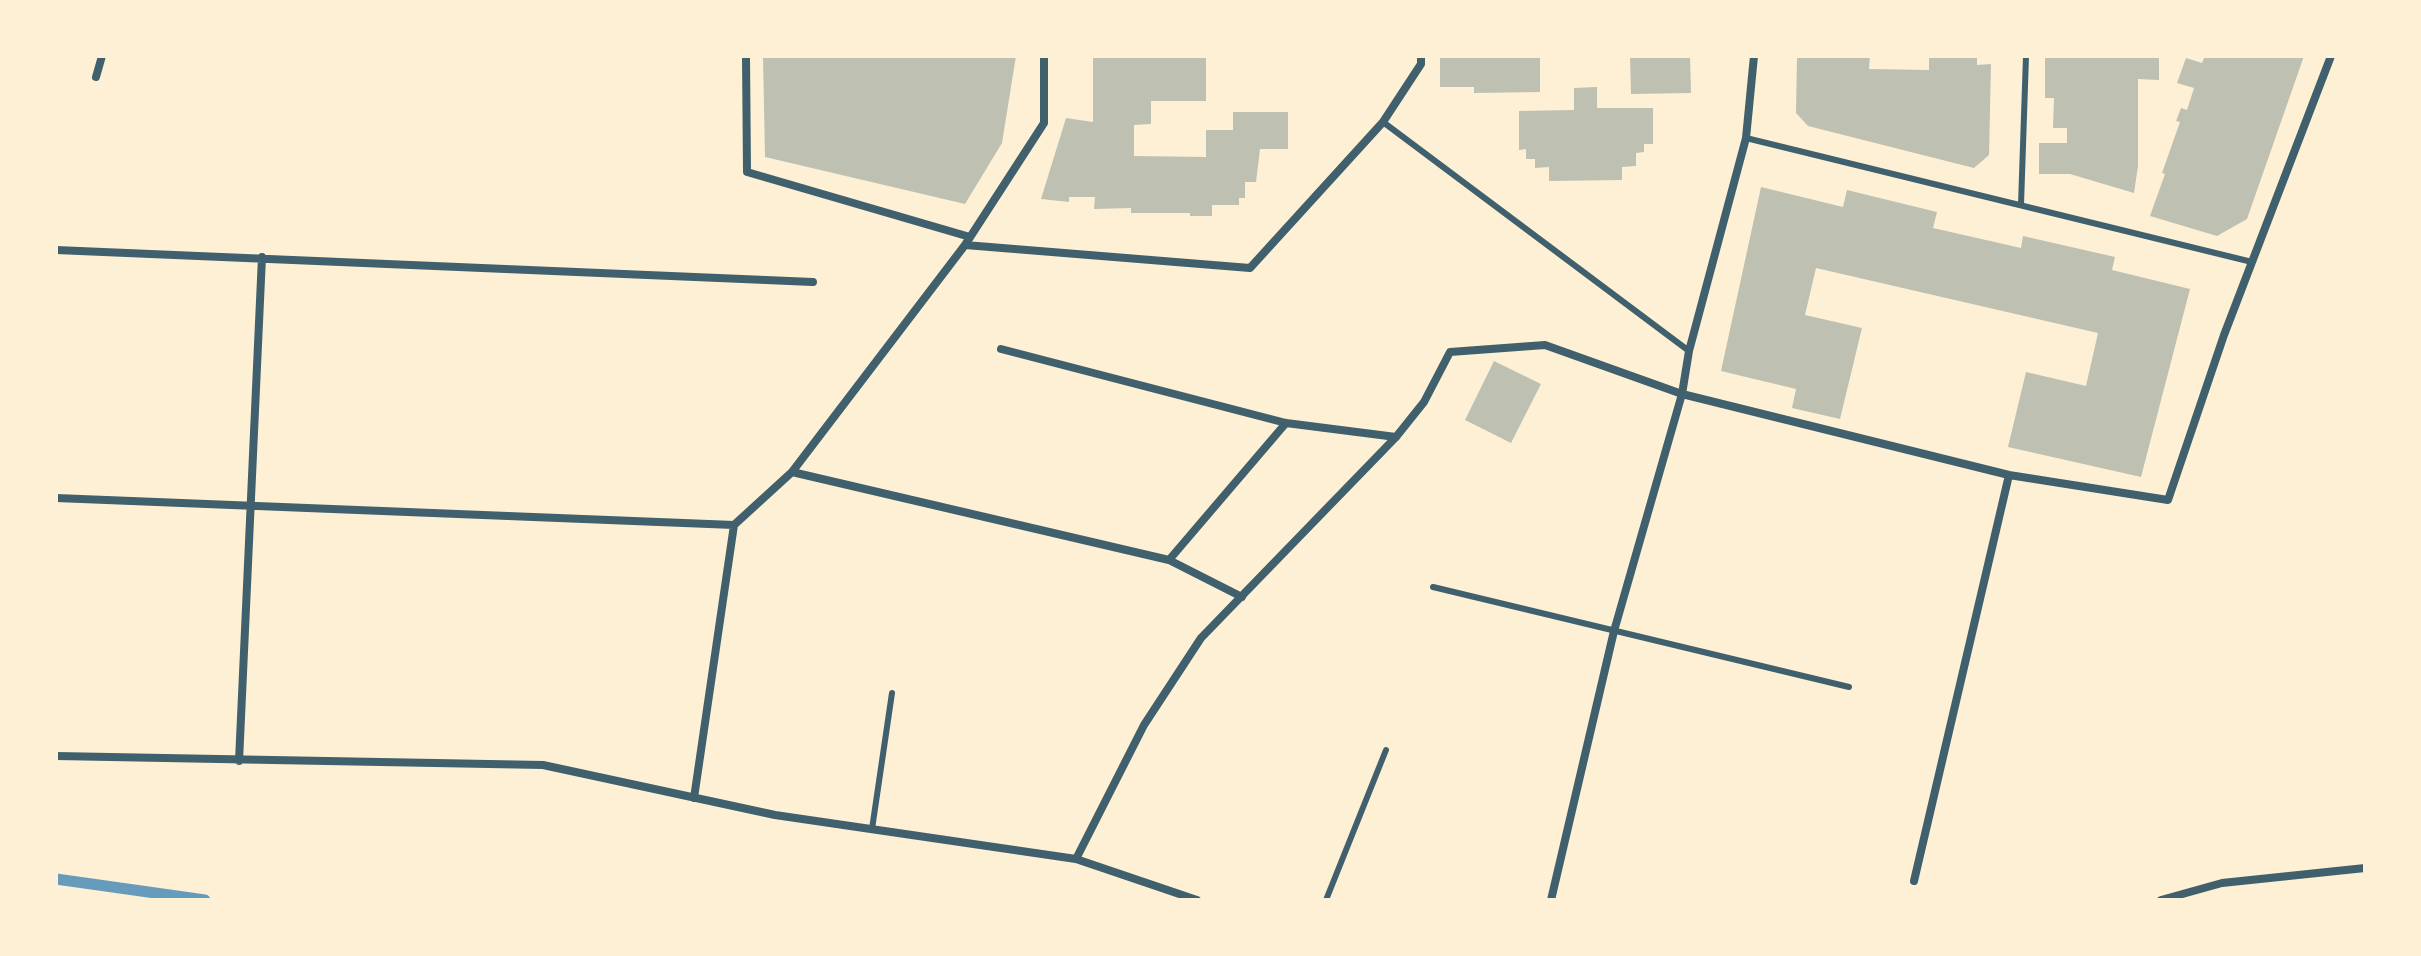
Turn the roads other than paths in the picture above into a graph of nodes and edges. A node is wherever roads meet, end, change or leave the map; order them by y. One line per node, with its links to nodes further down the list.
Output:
1 (102, 56): 8 (street)
2 (746, 56): 12 (street)
3 (1421, 56): 9 (street)
4 (1754, 56): 10 (street)
5 (2026, 56): 11 (lane)
6 (2331, 56): 15 (street)
7 (1044, 60): 12 (street)
8 (96, 77)
9 (1383, 122): 12 (street); 18 (lane)
10 (1746, 138): 11 (lane); 18 (street)
11 (2021, 205): 15 (lane)
12 (968, 241): 22 (street)
13 (56, 250): 14 (street)
14 (262, 257): 16 (street); 25 (street)
15 (2252, 262): 23 (street)
16 (813, 282)
17 (1001, 349): 20 (street)
18 (1689, 351): 19 (street)
19 (1682, 394): 21 (street); 23 (street); 30 (street)
20 (1286, 423): 21 (street); 27 (street)
21 (1396, 437): 29 (street)
22 (792, 472): 26 (street); 27 (street)
23 (2009, 475): 40 (street)
24 (56, 498): 25 (street)
25 (251, 505): 26 (street); 35 (street)
26 (734, 525): 36 (street)
27 (1169, 560): 29 (street)
28 (1433, 587): 30 (lane)
29 (1242, 597): 38 (street)
30 (1614, 631): 31 (lane); 43 (street)
31 (1849, 687)
32 (892, 693): 37 (lane)
33 (1386, 750): 42 (lane)
34 (56, 756): 35 (street)
35 (239, 761): 36 (street)
36 (694, 798): 37 (street)
37 (872, 829): 38 (street)
38 (1076, 859): 41 (street)
39 (2365, 868): 44 (street)
40 (1914, 881)
41 (1197, 900)
42 (1326, 900)
43 (1551, 900)
44 (2161, 900)

